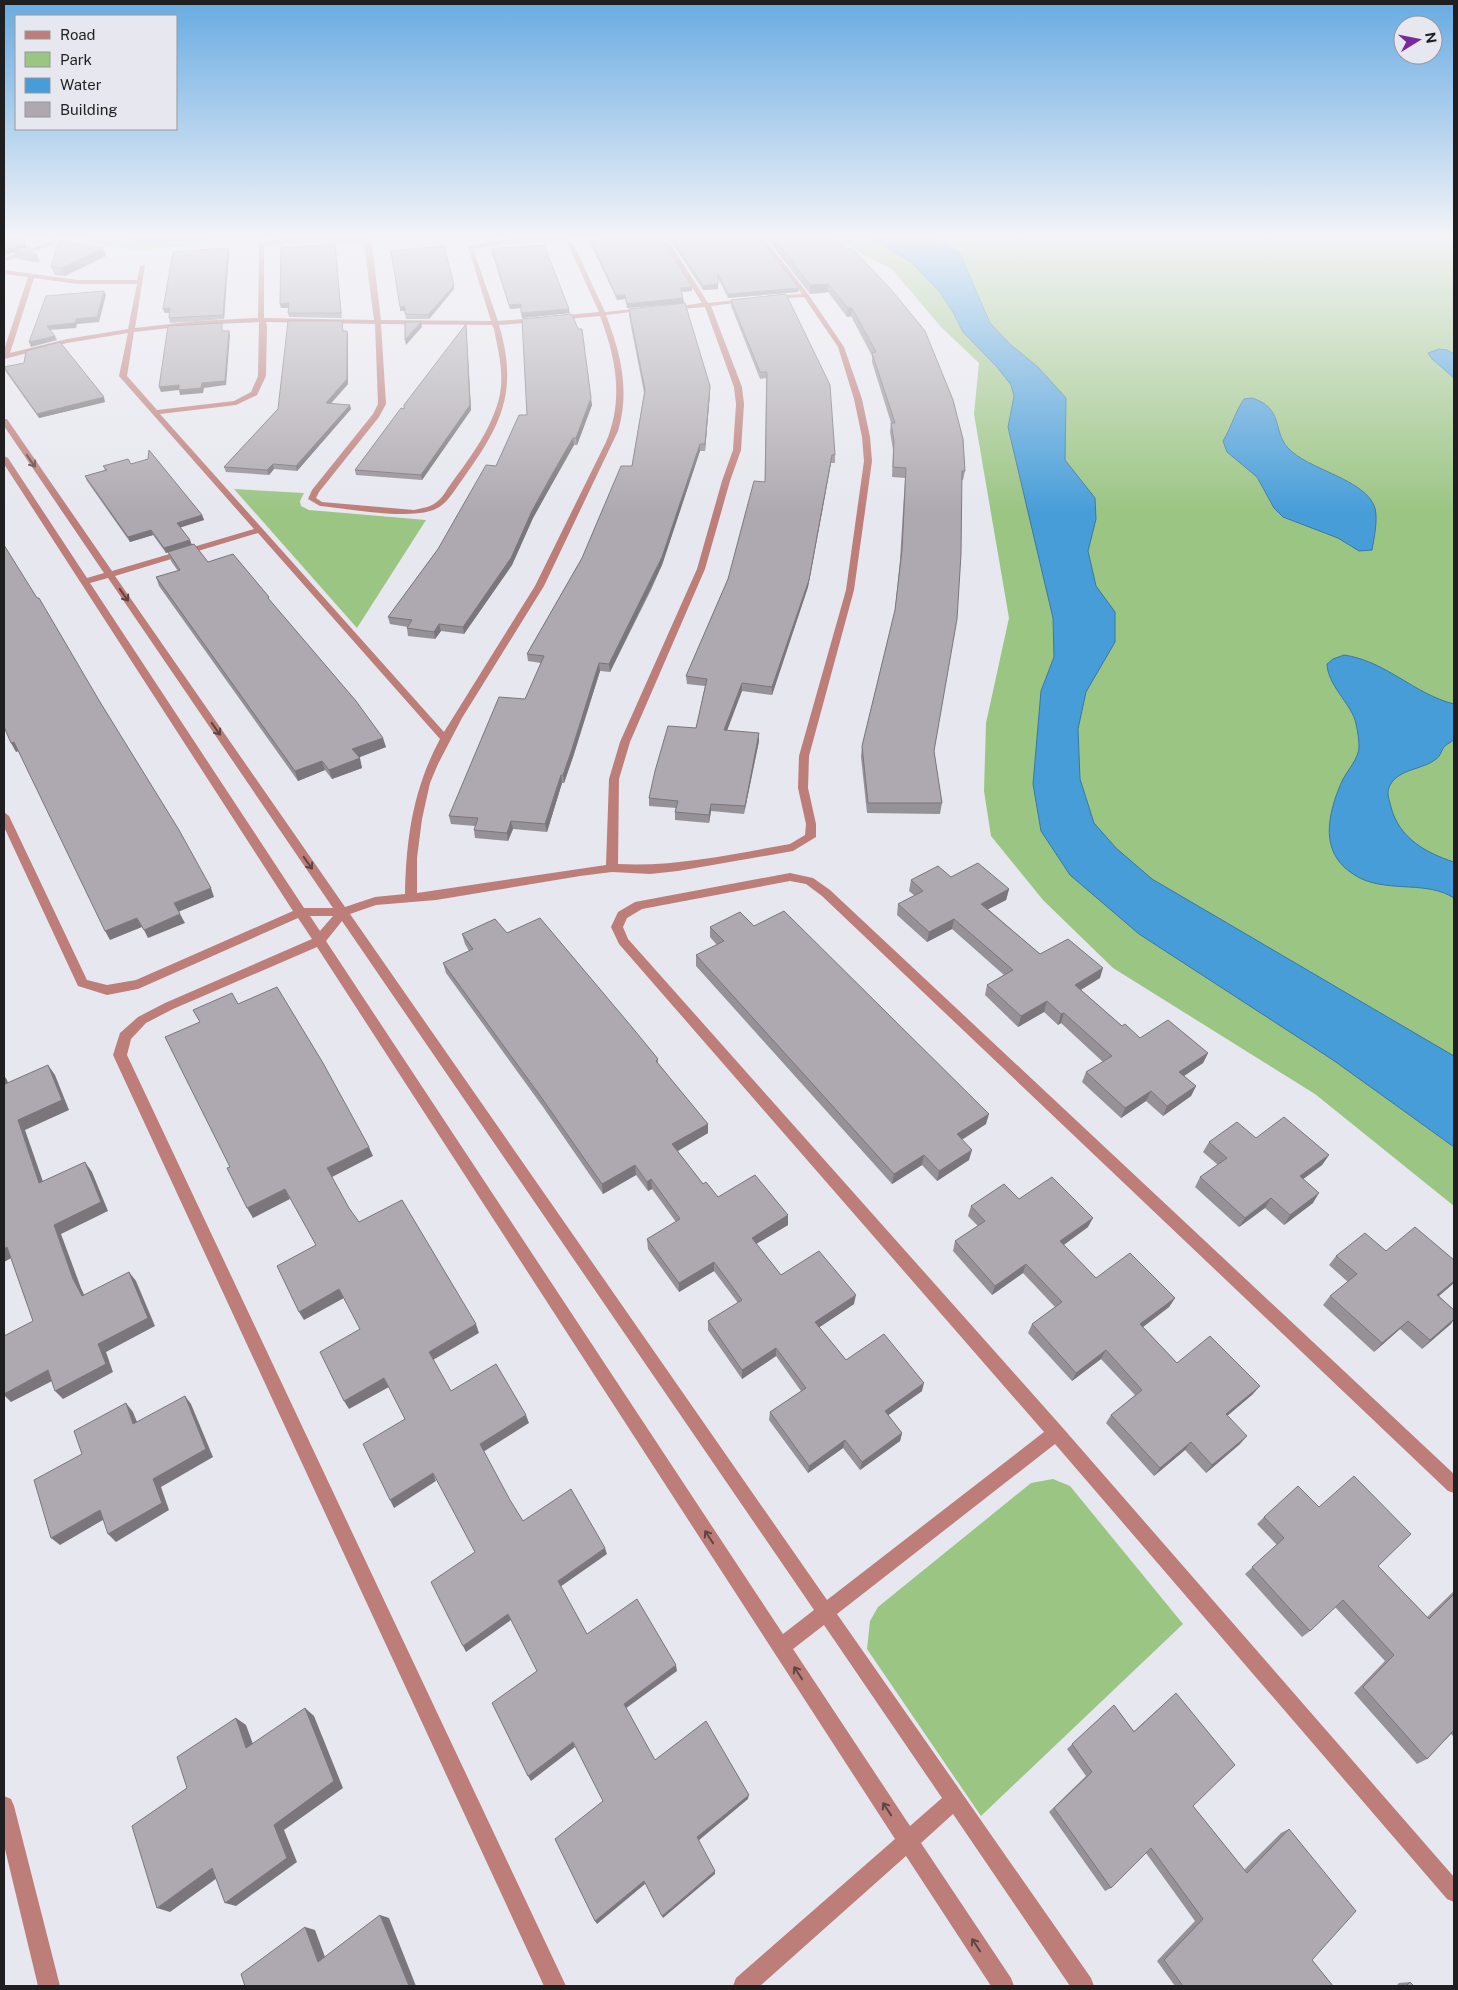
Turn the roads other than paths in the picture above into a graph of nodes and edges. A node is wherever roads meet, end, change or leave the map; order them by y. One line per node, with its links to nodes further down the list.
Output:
1 (14, 328): 10 (street)
2 (147, 328): 9 (street)
3 (264, 328): 11 (street)
4 (378, 328): 5 (street)
5 (495, 328)
6 (607, 328): 17 (street)
7 (715, 328): 19 (street)
8 (829, 328): 19 (street)
9 (131, 329): 10 (street); 11 (street)
10 (4, 357)
11 (155, 412): 14 (street)
12 (4, 421): 15 (street, one-way to 15)
13 (4, 458): 16 (street)
14 (259, 530): 15 (street); 17 (street)
15 (110, 575): 16 (street); 22 (street, one-way to 22)
16 (84, 582): 21 (street)
17 (445, 739): 20 (street)
18 (4, 816): 21 (street)
19 (612, 868): 20 (street)
20 (411, 898): 22 (street)
21 (301, 912): 22 (street); 23 (street)
22 (343, 912): 23 (street); 26 (street)
23 (319, 941): 27 (street, one-way to 23); 33 (street)
24 (1056, 1433): 25 (street); 26 (street); 31 (street)
25 (1454, 1485)
26 (825, 1613): 27 (street); 28 (street)
27 (781, 1647): 30 (street, one-way to 27)
28 (954, 1800): 30 (street); 36 (street)
29 (4, 1806): 32 (street)
30 (908, 1841): 34 (street); 35 (street, one-way to 30)
31 (1454, 1892)
32 (49, 1986)
33 (555, 1986)
34 (744, 1986)
35 (1003, 1986)
36 (1083, 1986)

